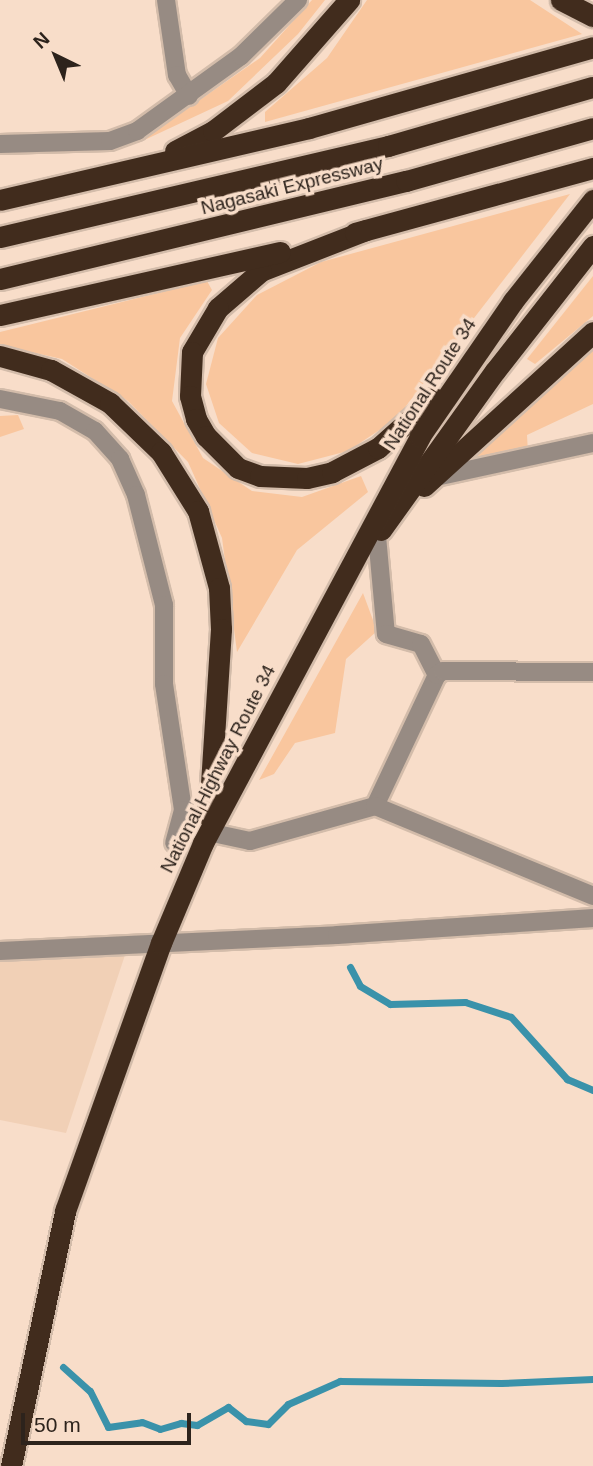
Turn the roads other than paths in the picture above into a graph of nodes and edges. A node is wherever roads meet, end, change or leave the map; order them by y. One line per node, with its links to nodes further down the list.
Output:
1 (166, 0): 8 (street)
2 (298, 0): 8 (street)
3 (349, 0): 12 (highway)
4 (561, 0): 5 (highway)
5 (593, 16)
6 (593, 47): 12 (highway)
7 (593, 87): 16 (highway, Nagasaki Expressway)
8 (189, 96): 10 (street)
9 (593, 128): 18 (highway, Nagasaki Expressway)
10 (0, 144)
11 (593, 168): 15 (highway)
12 (125, 172): 13 (highway)
13 (0, 200)
14 (593, 200): 19 (highway, National Route 34)
15 (366, 230): 19 (highway); 20 (highway)
16 (0, 237)
17 (593, 246): 26 (highway, National Highway Route 34)
18 (0, 279)
19 (513, 301): 27 (highway, National Route 34)
20 (0, 315)
21 (593, 332): 25 (highway)
22 (0, 356): 31 (highway)
23 (0, 399): 32 (street)
24 (593, 443): 25 (street)
25 (432, 478): 26 (highway)
26 (380, 532): 27 (highway, National Highway Route 34); 29 (street)
27 (328, 607): 31 (highway, National Highway Route 34)
28 (593, 672): 29 (street)
29 (436, 676): 30 (street)
30 (375, 806): 31 (street); 33 (street)
31 (206, 837): 35 (highway, National Highway Route 34)
32 (174, 842)
33 (593, 896)
34 (593, 918): 35 (street)
35 (160, 943): 36 (street); 37 (highway, National Highway Route 34)
36 (0, 951)
37 (11, 1466)

